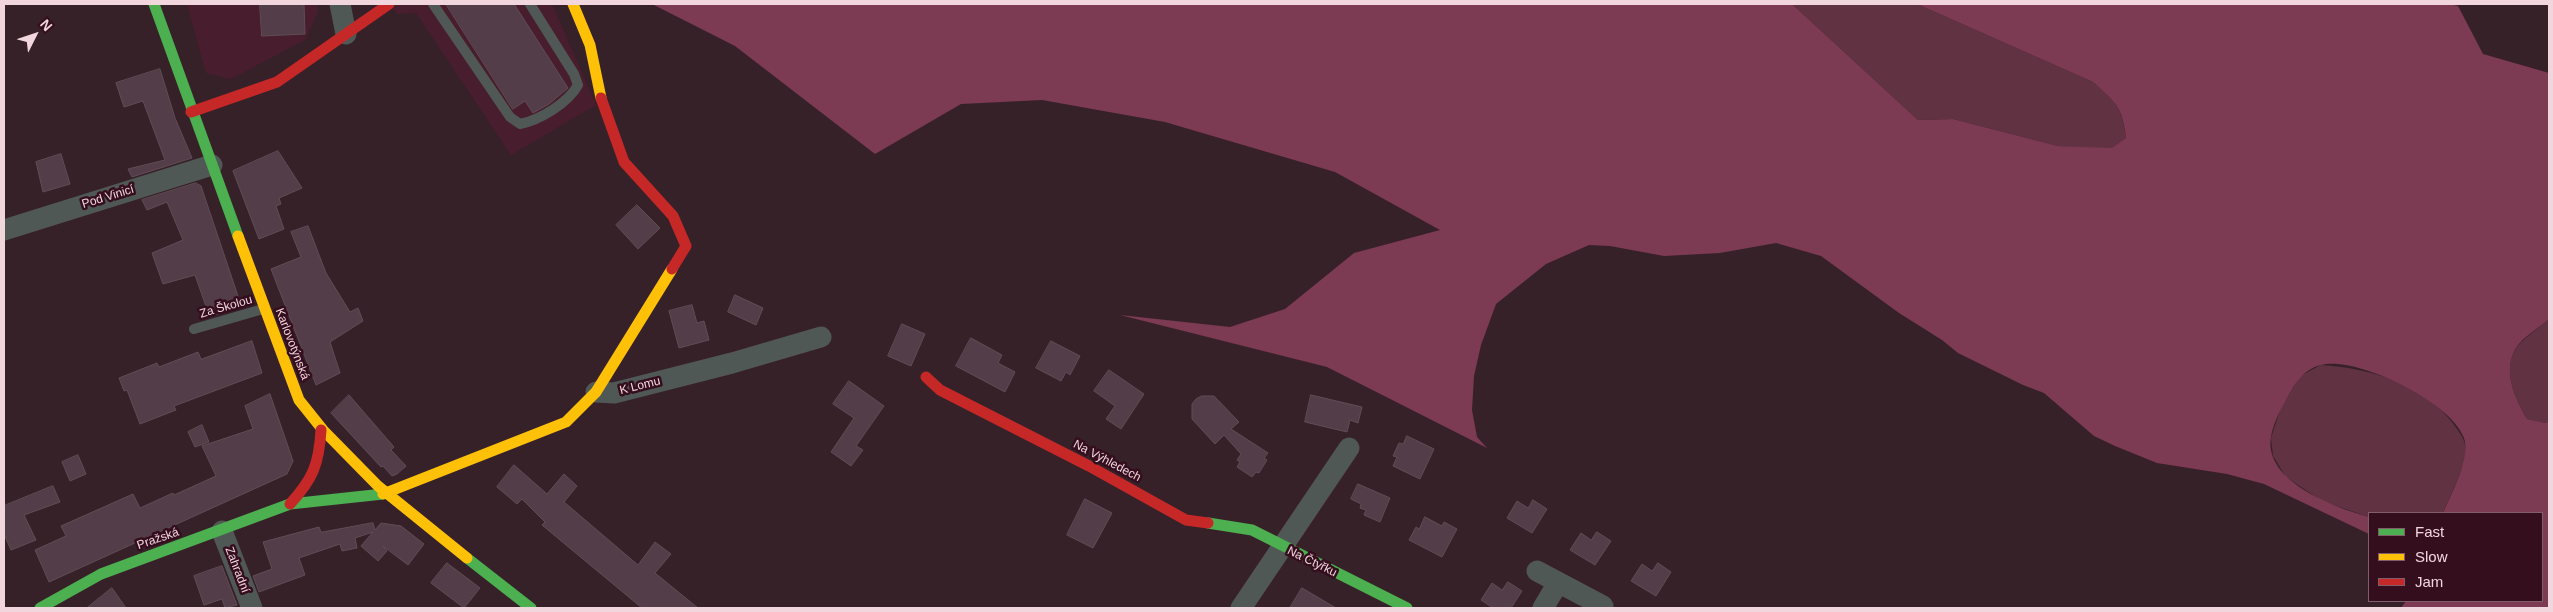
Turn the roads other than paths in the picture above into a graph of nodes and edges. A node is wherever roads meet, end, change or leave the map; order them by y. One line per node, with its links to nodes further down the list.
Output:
1 (154, 4): 8 (street, Karlovotýnská)
2 (340, 4): 7 (street)
3 (390, 4): 7 (street)
4 (433, 4): 5 (lane)
5 (530, 4)
6 (573, 4): 15 (street)
7 (346, 34): 8 (street)
8 (191, 112): 9 (street, Karlovotýnská)
9 (212, 165): 10 (street, Pod Vinicí); 11 (street, Karlovotýnská)
10 (4, 230)
11 (264, 309): 12 (lane, Za Školou); 16 (street, Karlovotýnská)
12 (194, 329)
13 (821, 337): 15 (street, K Lomu)
14 (926, 377): 21 (street, Na Výhledech)
15 (596, 392): 18 (street)
16 (321, 430): 18 (street, Karlovotýnská); 19 (street, Pražská)
17 (1349, 448): 21 (street)
18 (388, 494): 19 (street, Pražská); 27 (street, Karlovotýnská)
19 (290, 504): 20 (street, Pražská)
20 (222, 531): 25 (street, Pražská); 26 (street, Zahradní)
21 (1282, 547): 28 (street, Na Čtyřku); 29 (street, Na Čtyřku)
22 (1537, 571): 23 (street)
23 (1558, 583): 24 (street); 30 (street)
24 (1603, 606)
25 (40, 608)
26 (252, 608)
27 (531, 608)
28 (1241, 608)
29 (1407, 608)
30 (1543, 608)

